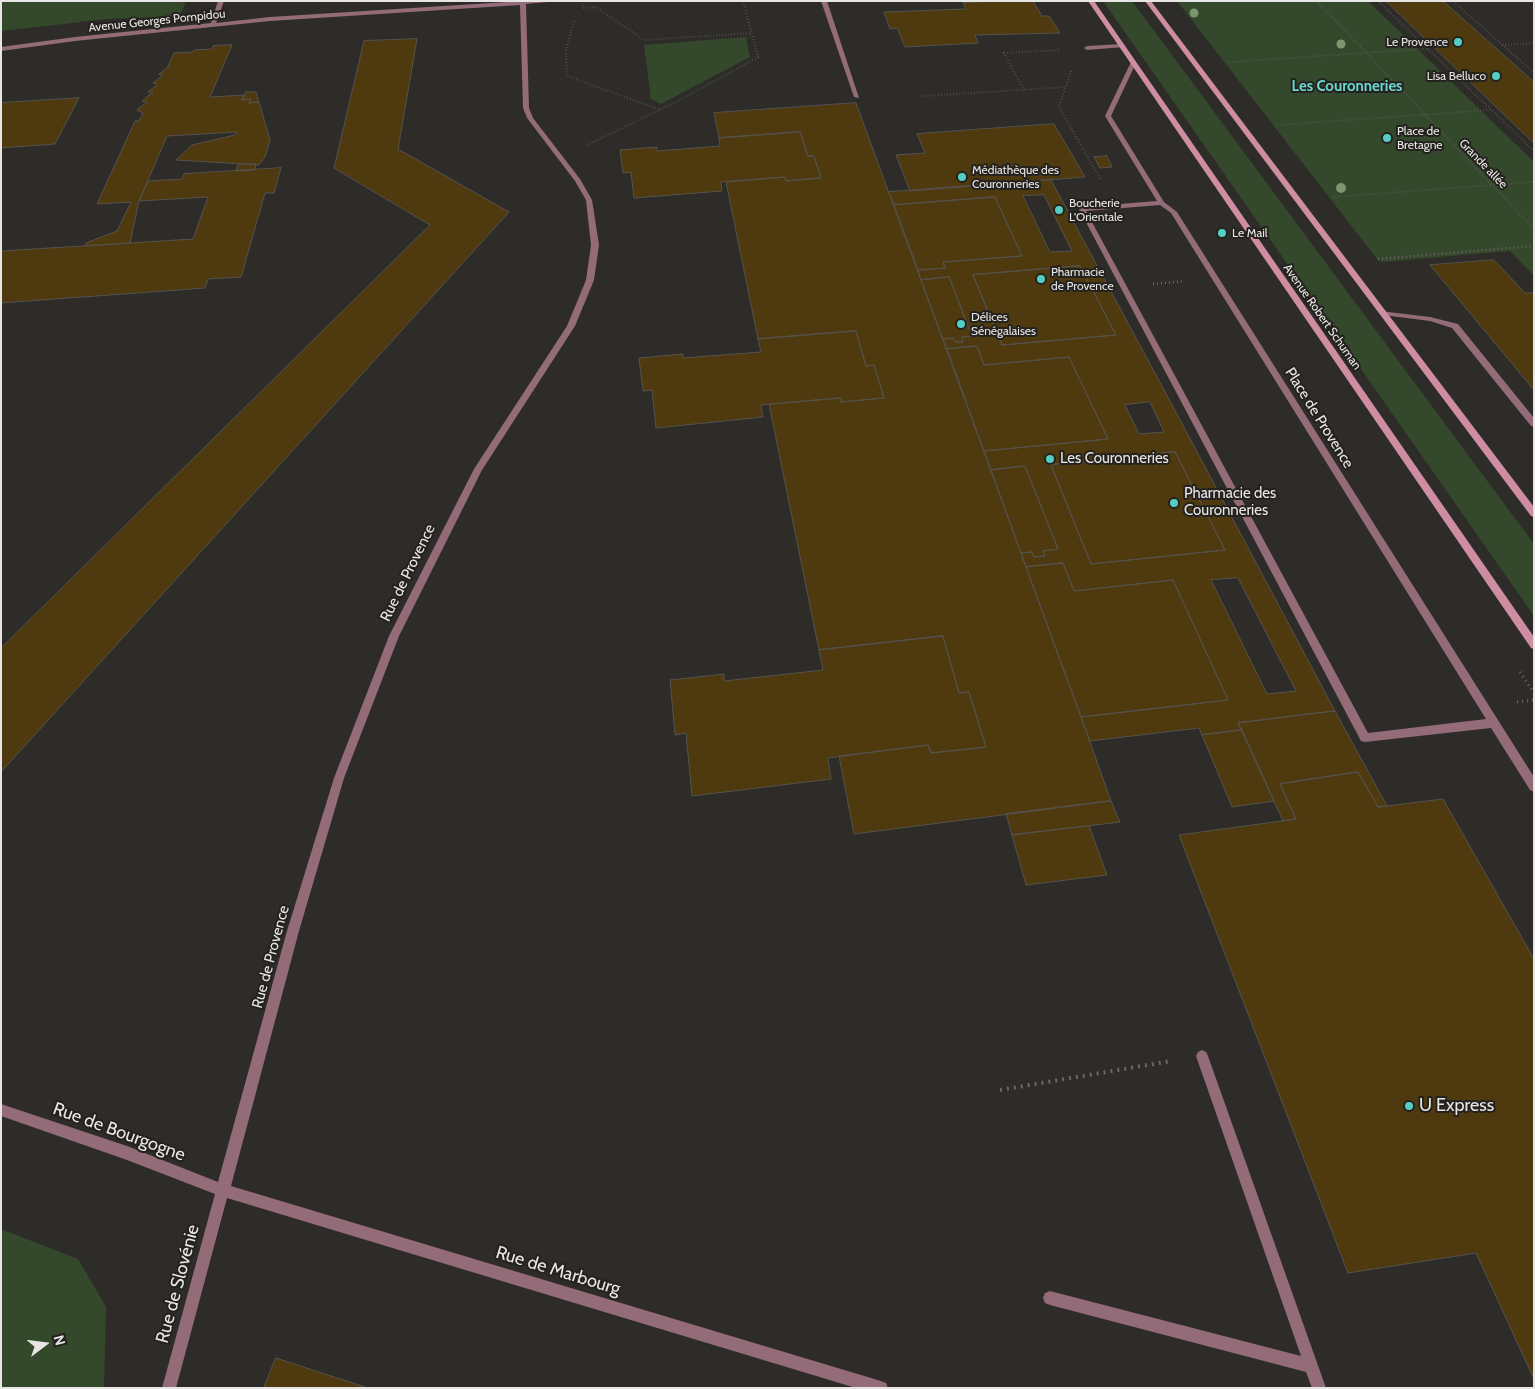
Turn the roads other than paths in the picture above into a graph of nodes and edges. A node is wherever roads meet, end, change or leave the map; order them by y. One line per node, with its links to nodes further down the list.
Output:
1 (221, 1): 7 (street)
2 (556, 1): 6 (street, Avenue Georges Pompidou)
3 (824, 1): 12 (street)
4 (1091, 1): 8 (main road, Avenue Robert Schuman)
5 (1148, 1): 14 (main road)
6 (523, 3): 7 (street, Avenue Georges Pompidou); 22 (street, Rue de Provence)
7 (213, 25): 10 (street, Avenue Georges Pompidou)
8 (1122, 46): 9 (street); 11 (main road, Avenue Robert Schuman)
9 (1087, 48)
10 (1, 49)
11 (1133, 63): 13 (street, Place de Provence); 17 (main road, Avenue Robert Schuman)
12 (857, 98)
13 (1162, 203): 18 (street, Place de Provence); 18 (street)
14 (1383, 313): 15 (street); 16 (main road)
15 (1534, 424)
16 (1534, 514)
17 (1534, 644)
18 (1493, 723): 19 (street, Place de Provence)
19 (1534, 787)
20 (1202, 1056): 24 (street)
21 (1, 1110): 22 (street, Rue de Bourgogne)
22 (223, 1190): 25 (street, Rue de Slovénie); 26 (street, Rue de Marbourg)
23 (1050, 1298): 24 (street)
24 (1311, 1366): 27 (street)
25 (169, 1388)
26 (881, 1388)
27 (1319, 1388)

